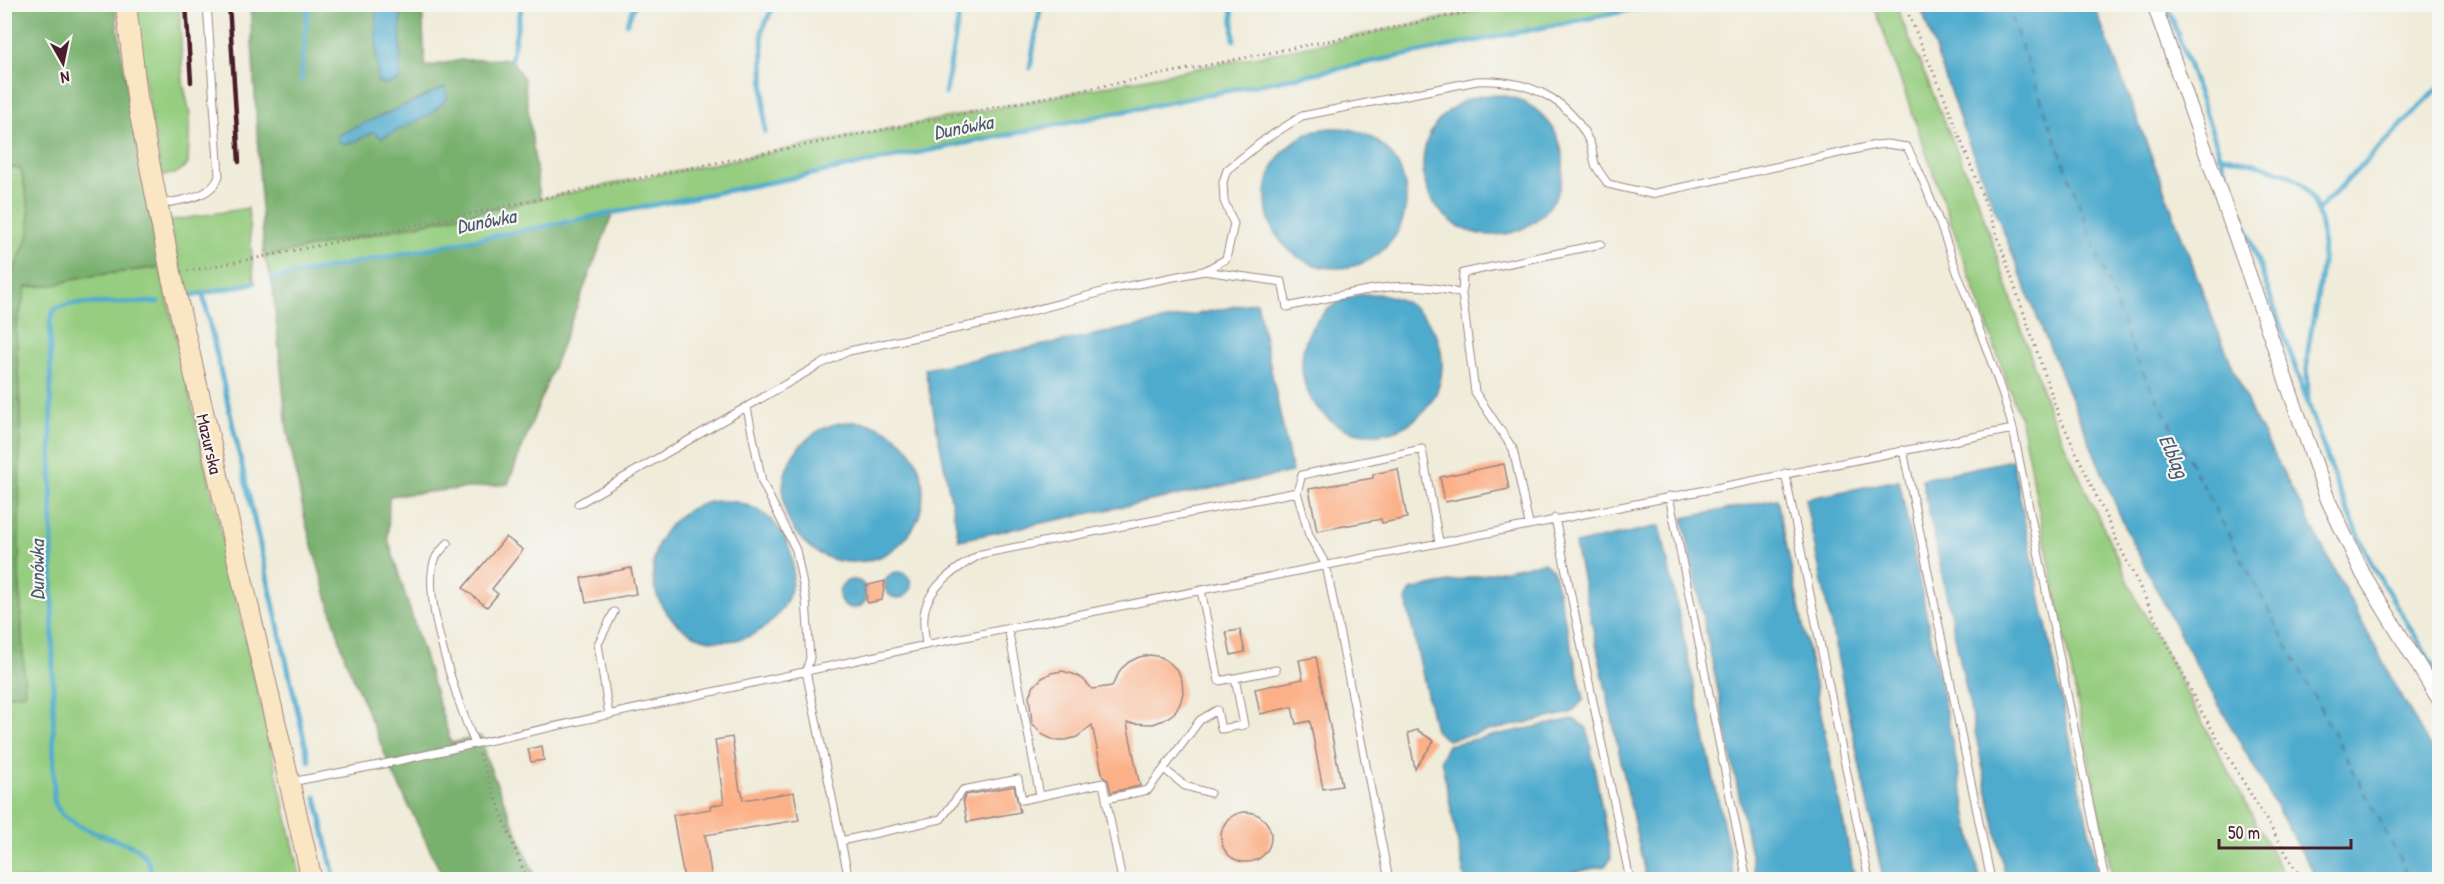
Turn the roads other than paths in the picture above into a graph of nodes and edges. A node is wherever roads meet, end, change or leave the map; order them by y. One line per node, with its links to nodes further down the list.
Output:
1 (126, 4): 4 (main road, Mazurska)
2 (207, 4): 4 (lane)
3 (2154, 4): 27 (street)
4 (157, 205): 31 (main road, Mazurska)
5 (1601, 244): 7 (lane)
6 (1204, 271): 7 (lane); 8 (lane); 9 (lane)
7 (1462, 294): 16 (lane)
8 (747, 408): 14 (lane); 25 (lane)
9 (2013, 429): 10 (lane); 44 (lane)
10 (1903, 450): 11 (lane); 43 (lane)
11 (1785, 473): 13 (lane); 42 (lane)
12 (1297, 492): 17 (lane); 19 (lane); 23 (lane)
13 (1668, 496): 15 (lane); 41 (lane)
14 (578, 504)
15 (1555, 518): 16 (lane); 40 (lane)
16 (1529, 524): 17 (lane)
17 (1439, 542): 19 (lane)
18 (448, 543): 29 (lane)
19 (1326, 565): 20 (lane); 39 (lane)
20 (1201, 590): 22 (lane); 26 (lane)
21 (614, 612): 28 (lane)
22 (1008, 628): 23 (lane); 33 (lane)
23 (926, 645): 25 (lane)
24 (1276, 670): 26 (lane)
25 (806, 671): 28 (lane); 35 (lane)
26 (1235, 678): 30 (lane)
27 (2439, 702)
28 (609, 715): 29 (lane)
29 (475, 744): 31 (lane)
30 (1164, 769): 32 (lane); 34 (lane)
31 (289, 783): 36 (main road, Mazurska)
32 (1210, 793)
33 (1040, 796): 34 (lane); 35 (lane)
34 (1106, 799): 38 (lane)
35 (841, 841): 37 (lane)
36 (312, 879)
37 (849, 879)
38 (1122, 879)
39 (1389, 879)
40 (1630, 879)
41 (1747, 879)
42 (1869, 879)
43 (1991, 879)
44 (2105, 879)

